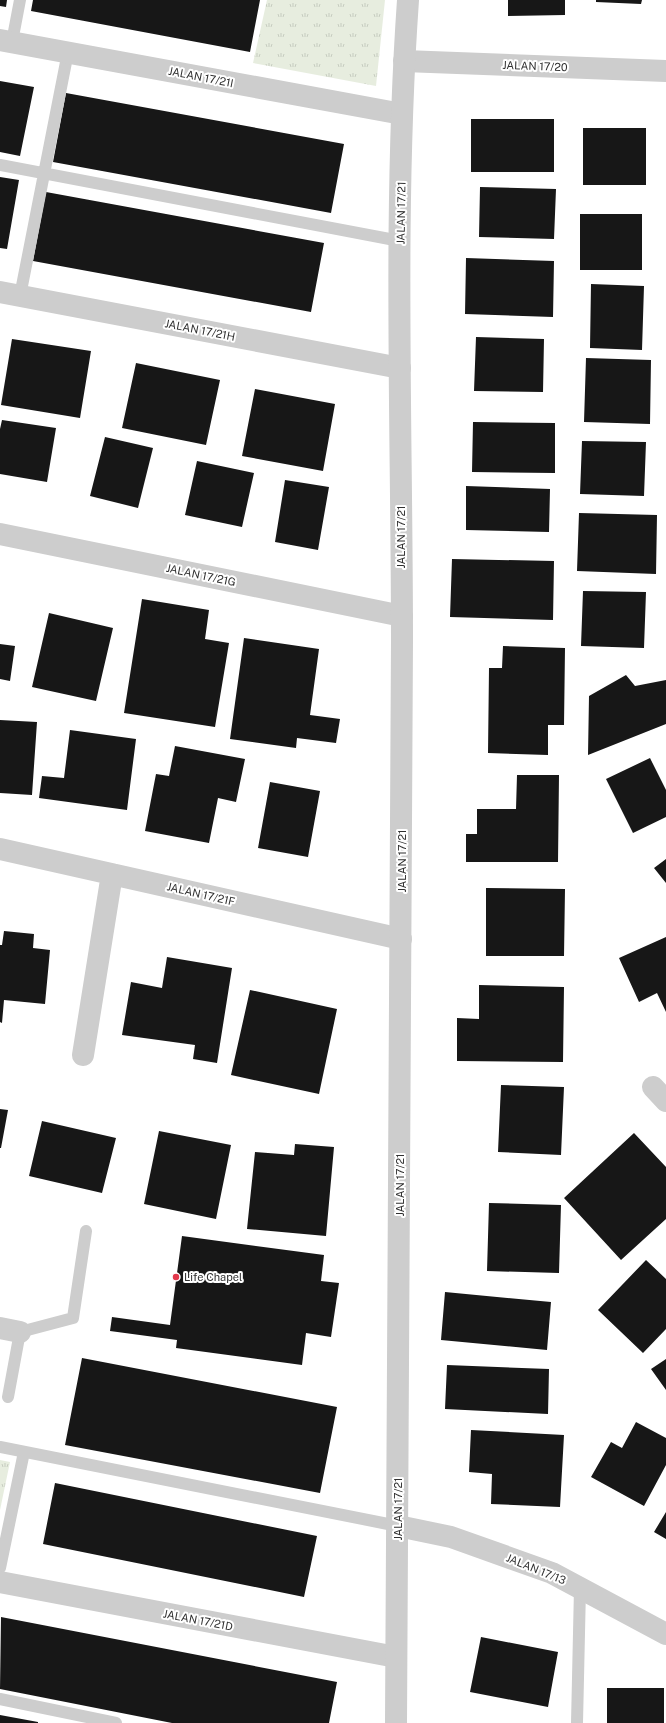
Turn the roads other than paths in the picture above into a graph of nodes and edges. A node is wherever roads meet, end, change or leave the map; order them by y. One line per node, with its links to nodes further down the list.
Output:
1 (20, 0): 3 (lane)
2 (408, 0): 5 (street, JALAN 17/21)
3 (6, 41): 4 (street, JALAN 17/21I)
4 (68, 52): 7 (street, JALAN 17/21I); 9 (lane)
5 (404, 61): 6 (street, JALAN 17/20); 7 (street, JALAN 17/21)
6 (666, 71)
7 (402, 114): 10 (street, JALAN 17/21)
8 (0, 165): 9 (lane)
9 (45, 174): 10 (lane); 11 (lane)
10 (400, 241): 12 (street, JALAN 17/21)
11 (10, 294): 12 (street, JALAN 17/21H)
12 (400, 368): 14 (street, JALAN 17/21)
13 (0, 534): 14 (street, JALAN 17/21G)
14 (402, 616): 17 (street, JALAN 17/21)
15 (0, 849): 16 (street, JALAN 17/21F)
16 (112, 874): 17 (street, JALAN 17/21F); 18 (street)
17 (401, 939): 24 (street, JALAN 17/21)
18 (83, 1055)
19 (86, 1231): 20 (lane)
20 (10, 1330): 21 (lane)
21 (8, 1397)
22 (0, 1447): 23 (lane)
23 (24, 1452): 24 (lane); 25 (lane)
24 (398, 1526): 27 (street, JALAN 17/13); 29 (street, JALAN 17/21)
25 (0, 1568)
26 (0, 1582): 29 (street, JALAN 17/21D)
27 (580, 1588): 28 (street, JALAN 17/13); 33 (lane)
28 (666, 1634)
29 (396, 1657): 32 (street, JALAN 17/21)
30 (0, 1699): 31 (lane)
31 (116, 1723)
32 (396, 1723)
33 (577, 1723)

